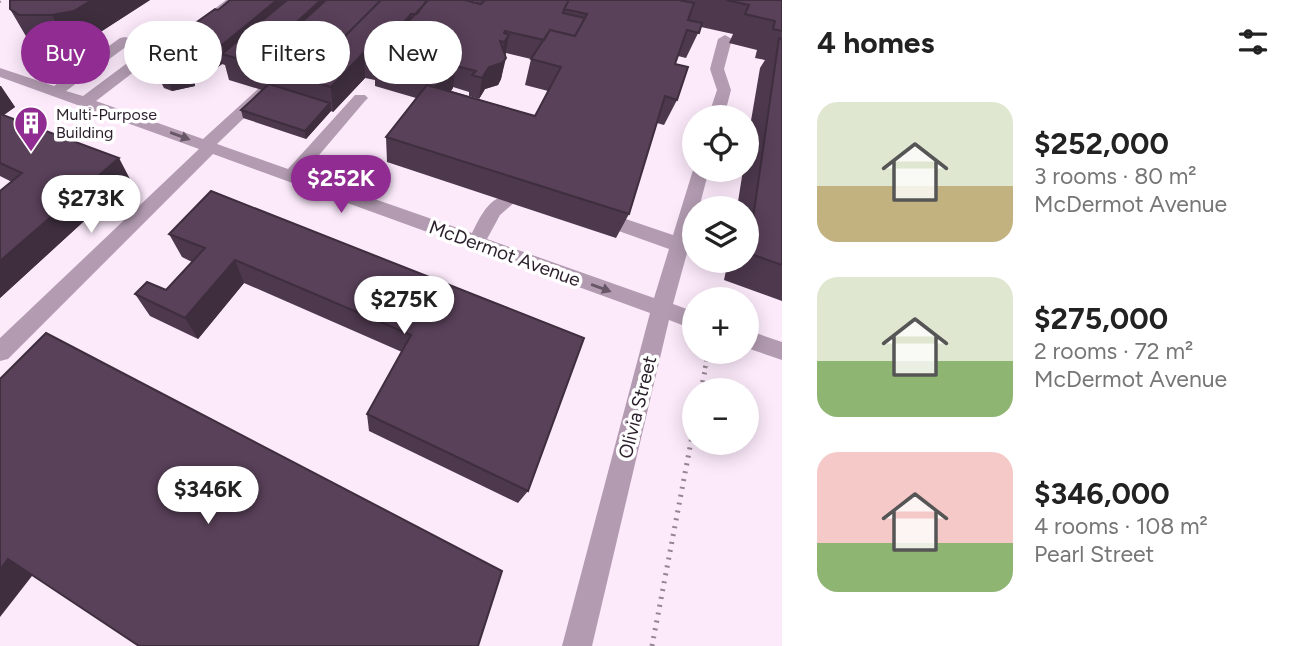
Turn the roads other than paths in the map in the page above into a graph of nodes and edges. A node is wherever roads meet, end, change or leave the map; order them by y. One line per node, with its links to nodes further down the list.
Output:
1 (234, 0): 2 (street)
2 (207, 21)
3 (725, 39): 11 (street)
4 (124, 42): 8 (street)
5 (0, 72): 8 (street, McDermot Avenue)
6 (124, 72): 10 (street)
7 (264, 90): 12 (street)
8 (55, 92): 10 (street, McDermot Avenue)
9 (360, 98): 13 (street)
10 (85, 102): 12 (street, McDermot Avenue, one-way to 12)
11 (720, 105)
12 (208, 147): 13 (street, McDermot Avenue); 22 (street)
13 (291, 177): 17 (street, McDermot Avenue)
14 (698, 182): 18 (street, Olivia Street)
15 (506, 202): 17 (street)
16 (620, 224): 18 (street)
17 (476, 243): 19 (street, McDermot Avenue, one-way to 19)
18 (680, 245): 19 (street, Olivia Street)
19 (661, 309): 20 (street, McDermot Avenue); 24 (street, Olivia Street)
20 (682, 316)
21 (759, 343): 23 (street)
22 (0, 352)
23 (782, 352)
24 (577, 646)

